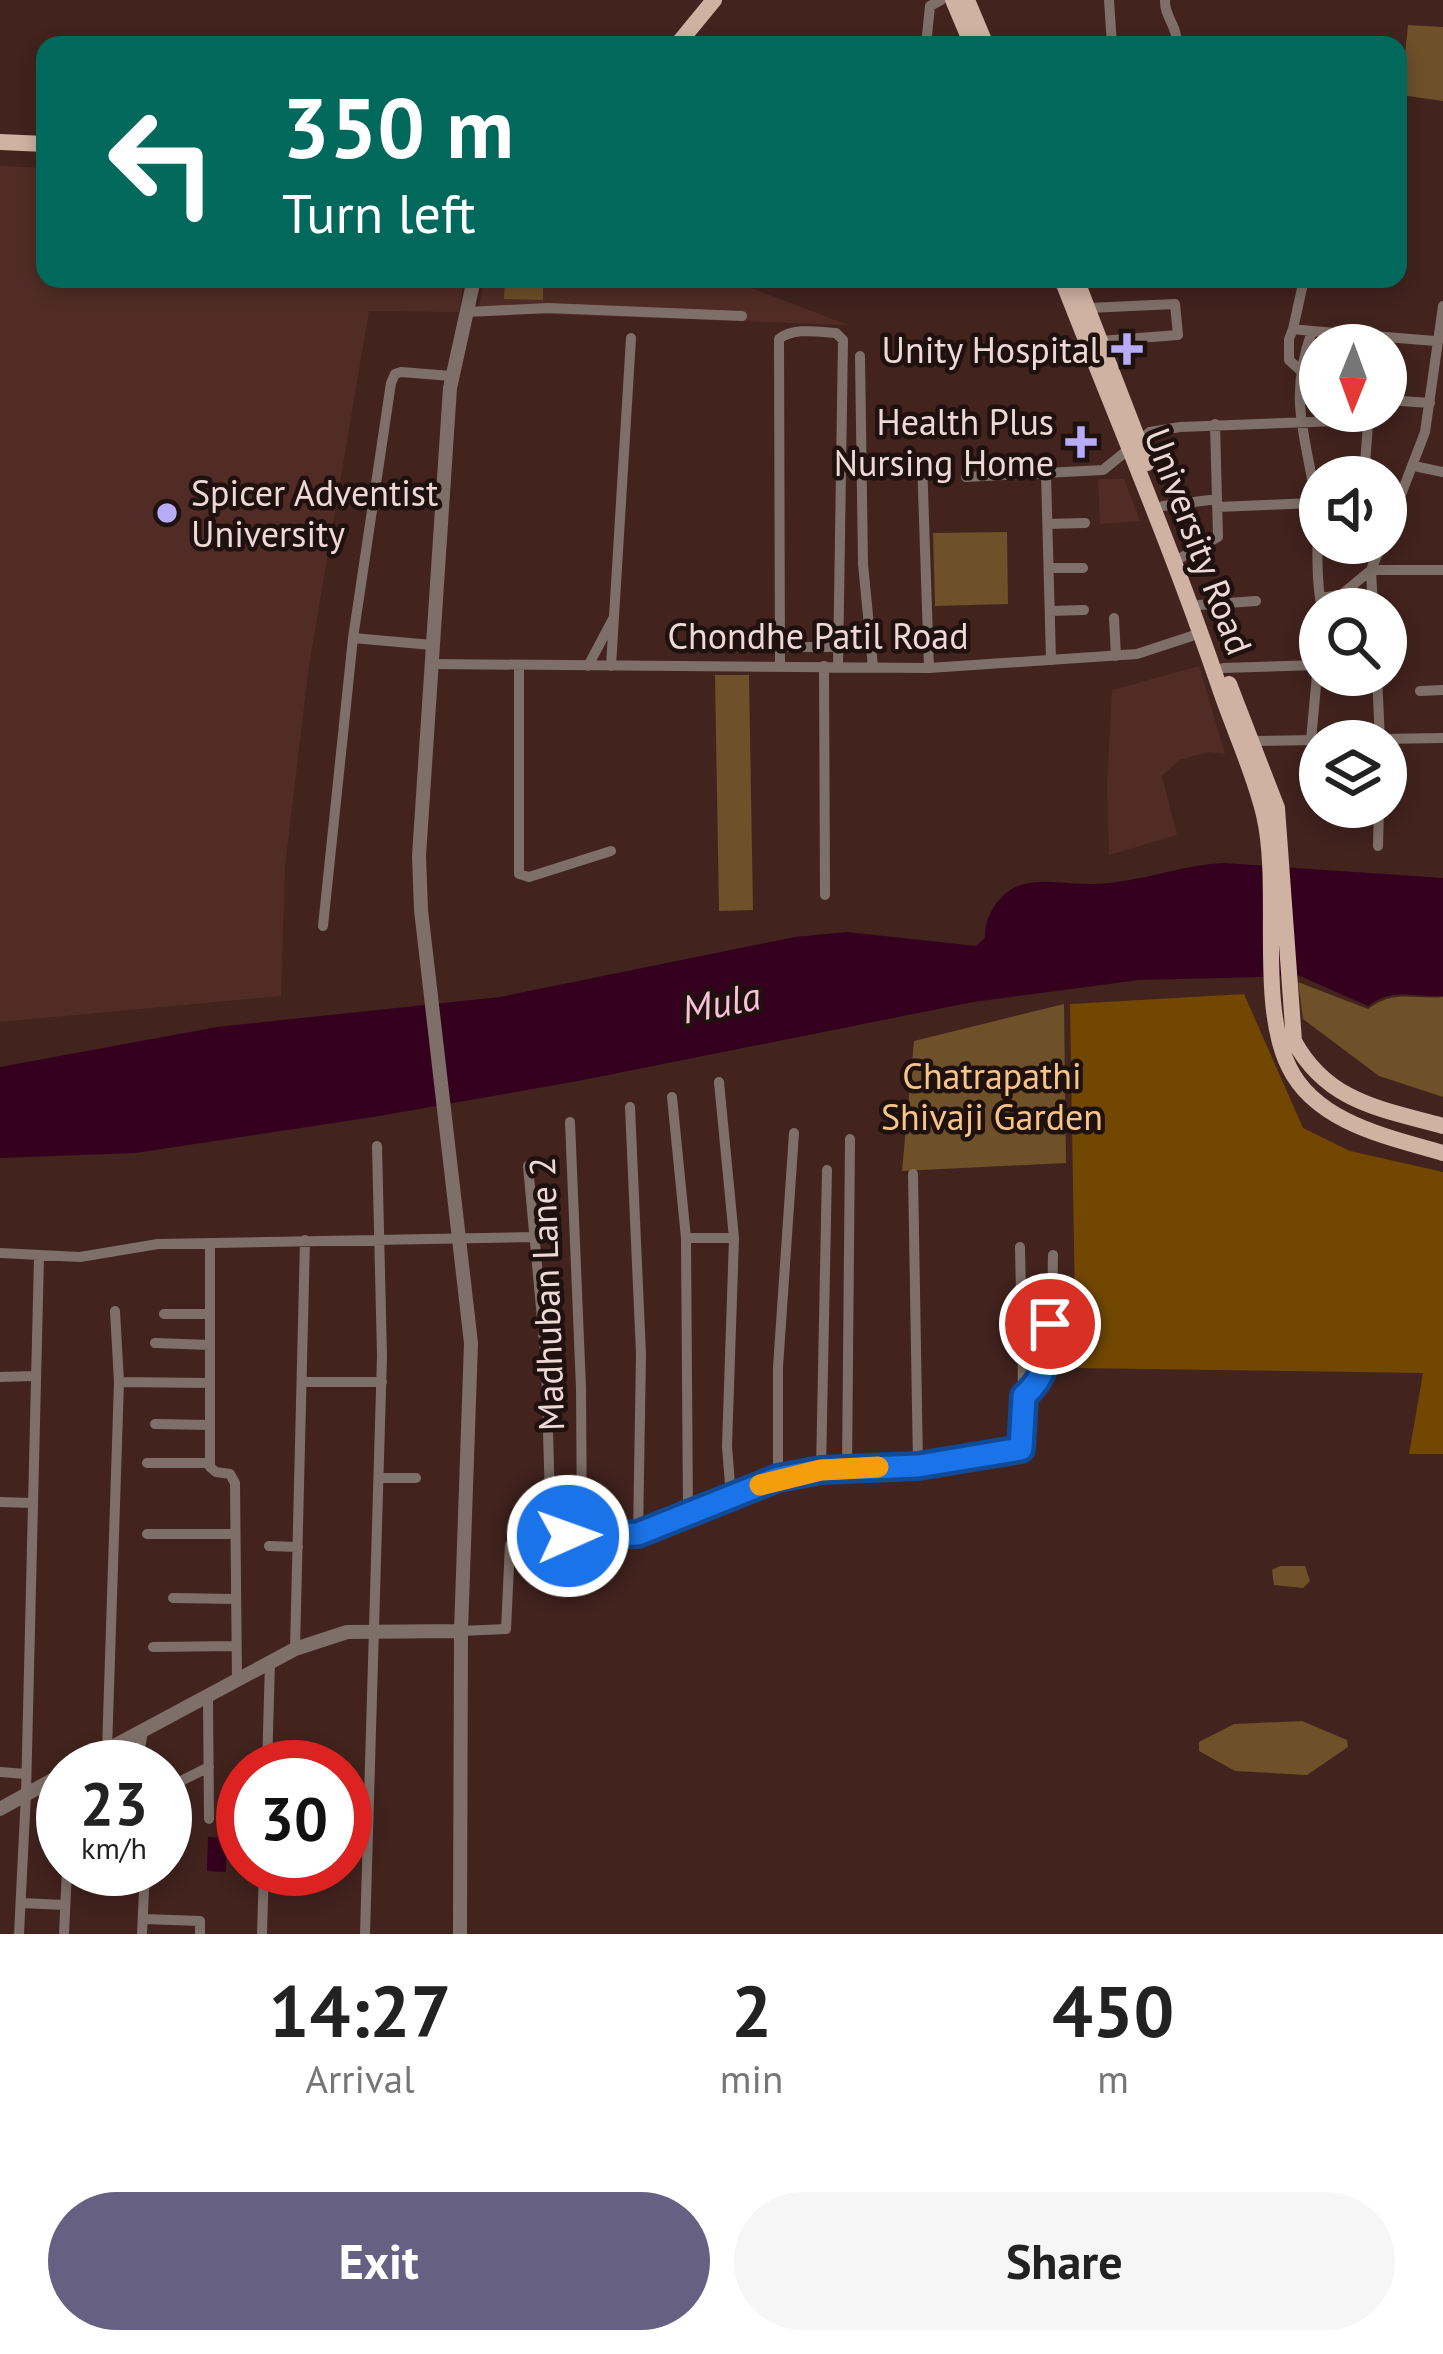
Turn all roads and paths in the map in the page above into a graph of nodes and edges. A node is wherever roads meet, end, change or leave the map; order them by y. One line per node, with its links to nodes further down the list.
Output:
1 (714, 0): 8 (main road)
2 (727, 0): 9 (main road)
3 (941, 0): 10 (street)
4 (953, 0): 11 (main road)
5 (967, 0): 12 (main road)
6 (1108, 0): 13 (street)
7 (1165, 0): 14 (street)
8 (684, 36)
9 (699, 36)
10 (927, 36)
11 (967, 36)
12 (982, 36)
13 (1111, 36)
14 (1177, 36)
15 (0, 142): 16 (main road)
16 (36, 144)
17 (0, 153): 18 (main road)
18 (36, 155)
19 (472, 288): 25 (street)
20 (1066, 288): 42 (main road, University Road)
21 (1080, 288): 24 (main road, University Road)
22 (1302, 288): 28 (street)
23 (1443, 306): 27 (street)
24 (1088, 308): 32 (main road, University Road); 32 (street)
25 (466, 312): 26 (street); 36 (street)
26 (742, 316)
27 (1441, 322): 33 (street)
28 (1294, 329): 29 (street); 35 (street)
29 (1299, 330)
30 (631, 338): 67 (street)
31 (1407, 338): 33 (street)
32 (1100, 340): 42 (main road, University Road)
33 (1436, 340): 37 (street)
34 (860, 356): 84 (street)
35 (1299, 369)
36 (451, 376): 70 (street); 71 (street)
37 (1437, 389): 39 (street)
38 (1407, 401): 39 (street)
39 (1430, 403): 44 (street)
40 (1299, 422): 41 (street)
41 (1215, 424): 42 (street); 49 (street)
42 (1134, 445): 46 (street); 51 (main road, University Road); 54 (main road, University Road)
43 (922, 460): 85 (street)
44 (1414, 466): 45 (street); 48 (street)
45 (1443, 472)
46 (1046, 473): 47 (street); 53 (street)
47 (966, 477)
48 (1407, 478)
49 (1217, 503): 50 (street); 51 (street); 54 (street)
50 (1299, 503)
51 (1162, 506): 54 (main road, University Road)
52 (1084, 523): 53 (street)
53 (1048, 524): 58 (street)
54 (1178, 559): 64 (main road, University Road); 69 (main road, University Road)
55 (1373, 564): 57 (street)
56 (1374, 564): 57 (street)
57 (1373, 567): 60 (street); 61 (street); 62 (street)
58 (1048, 568): 59 (street); 66 (street)
59 (1083, 568)
60 (1443, 570)
61 (1354, 588)
62 (1373, 588)
63 (1256, 601): 64 (street)
64 (1199, 604): 86 (main road, University Road)
65 (1084, 610): 66 (street)
66 (1050, 611): 75 (street)
67 (614, 616): 78 (street); 79 (street)
68 (1114, 618): 74 (street)
69 (1201, 632): 74 (street, Chondhe Patil Road); 92 (main road, University Road)
70 (352, 638): 71 (street); 97 (street)
71 (432, 645): 76 (street)
72 (780, 647): 73 (street); 73 (street); 82 (street)
73 (839, 647): 83 (street)
74 (1116, 656): 75 (street, Chondhe Patil Road)
75 (1051, 660): 85 (street, Chondhe Patil Road)
76 (431, 664): 77 (street, Chondhe Patil Road); 115 (street)
77 (519, 665): 78 (street, Chondhe Patil Road); 95 (street)
78 (588, 666): 79 (street, Chondhe Patil Road)
79 (611, 666): 82 (street, Chondhe Patil Road)
80 (824, 666): 82 (street, Chondhe Patil Road); 83 (street, Chondhe Patil Road); 96 (street)
81 (1299, 666): 86 (street)
82 (780, 667)
83 (838, 667): 84 (street, Chondhe Patil Road)
84 (873, 668): 85 (street, Chondhe Patil Road)
85 (929, 668)
86 (1223, 668): 92 (main road, University Road)
87 (1443, 690): 88 (street)
88 (1420, 691)
89 (1443, 738): 91 (street)
90 (1299, 740): 92 (street)
91 (1407, 740)
92 (1244, 741): 98 (main road, University Road)
93 (1378, 828): 94 (street)
94 (1378, 846)
95 (611, 851)
96 (825, 895)
97 (323, 926)
98 (1282, 1012): 103 (main road); 107 (main road)
99 (719, 1082): 114 (street)
100 (672, 1097): 113 (street)
101 (630, 1107): 150 (street)
102 (570, 1122): 152 (street, Madhuban Lane 2)
103 (1443, 1126)
104 (794, 1133): 143 (street)
105 (850, 1139): 139 (street)
106 (377, 1146): 112 (street)
107 (1443, 1153)
108 (528, 1166): 111 (street)
109 (826, 1170): 140 (street)
110 (913, 1174): 138 (street)
111 (535, 1237): 115 (street); 151 (street)
112 (379, 1238): 115 (street); 116 (street); 131 (street)
113 (686, 1238): 114 (street); 147 (street)
114 (734, 1238): 144 (street)
115 (458, 1239): 157 (street)
116 (305, 1240): 117 (street); 130 (street)
117 (211, 1243): 121 (street); 123 (street)
118 (1020, 1247): 133 (street)
119 (0, 1253): 121 (street)
120 (1054, 1255): 133 (street)
121 (39, 1256): 127 (street)
122 (115, 1311): 129 (street)
123 (210, 1314): 124 (street); 126 (street)
124 (164, 1315)
125 (155, 1343): 126 (street)
126 (210, 1345): 132 (street)
127 (36, 1376): 128 (street); 146 (street)
128 (0, 1377)
129 (119, 1382): 132 (street); 166 (street)
130 (302, 1382): 131 (street); 154 (street)
131 (382, 1382): 141 (street)
132 (210, 1383): 135 (street)
133 (1024, 1396): 138 (street)
134 (155, 1424): 135 (street)
135 (210, 1425): 137 (street)
136 (147, 1462): 137 (street)
137 (210, 1463): 149 (street)
138 (918, 1466): 139 (street)
139 (847, 1469): 140 (street)
140 (821, 1470): 143 (street)
141 (379, 1478): 142 (street); 158 (street)
142 (416, 1478)
143 (778, 1478): 144 (street)
144 (731, 1498): 147 (street)
145 (0, 1502): 146 (street)
146 (32, 1503): 172 (street)
147 (688, 1515): 150 (street)
148 (147, 1534): 149 (street)
149 (235, 1534): 156 (street)
150 (638, 1534): 152 (street)
151 (551, 1535): 152 (street); 157 (street)
152 (581, 1535)
153 (269, 1546): 154 (street)
154 (298, 1547): 161 (street)
155 (173, 1598): 156 (street)
156 (236, 1599): 159 (street)
157 (461, 1631): 158 (street); 190 (street)
158 (374, 1632): 161 (street); 189 (street)
159 (236, 1646): 160 (street); 163 (street)
160 (153, 1647)
161 (295, 1649): 162 (street)
162 (270, 1662): 163 (street); 169 (street)
163 (237, 1680): 164 (street)
164 (208, 1695): 165 (street); 170 (street)
165 (143, 1731): 167 (street); 168 (street)
166 (107, 1740)
167 (126, 1740)
168 (142, 1740)
169 (268, 1740)
170 (208, 1767): 173 (street); 177 (street)
171 (0, 1772): 172 (street)
172 (26, 1774): 175 (street)
173 (192, 1775)
174 (36, 1789): 175 (street)
175 (26, 1794): 176 (street); 181 (street)
176 (0, 1809)
177 (209, 1819)
178 (66, 1896): 182 (street)
179 (144, 1896): 183 (street)
180 (263, 1896): 188 (street)
181 (21, 1903): 182 (street); 184 (street)
182 (65, 1905): 185 (street)
183 (143, 1919): 186 (street); 187 (street)
184 (19, 1934)
185 (64, 1934)
186 (142, 1934)
187 (200, 1934)
188 (262, 1934)
189 (365, 1934)
190 (460, 1934)

